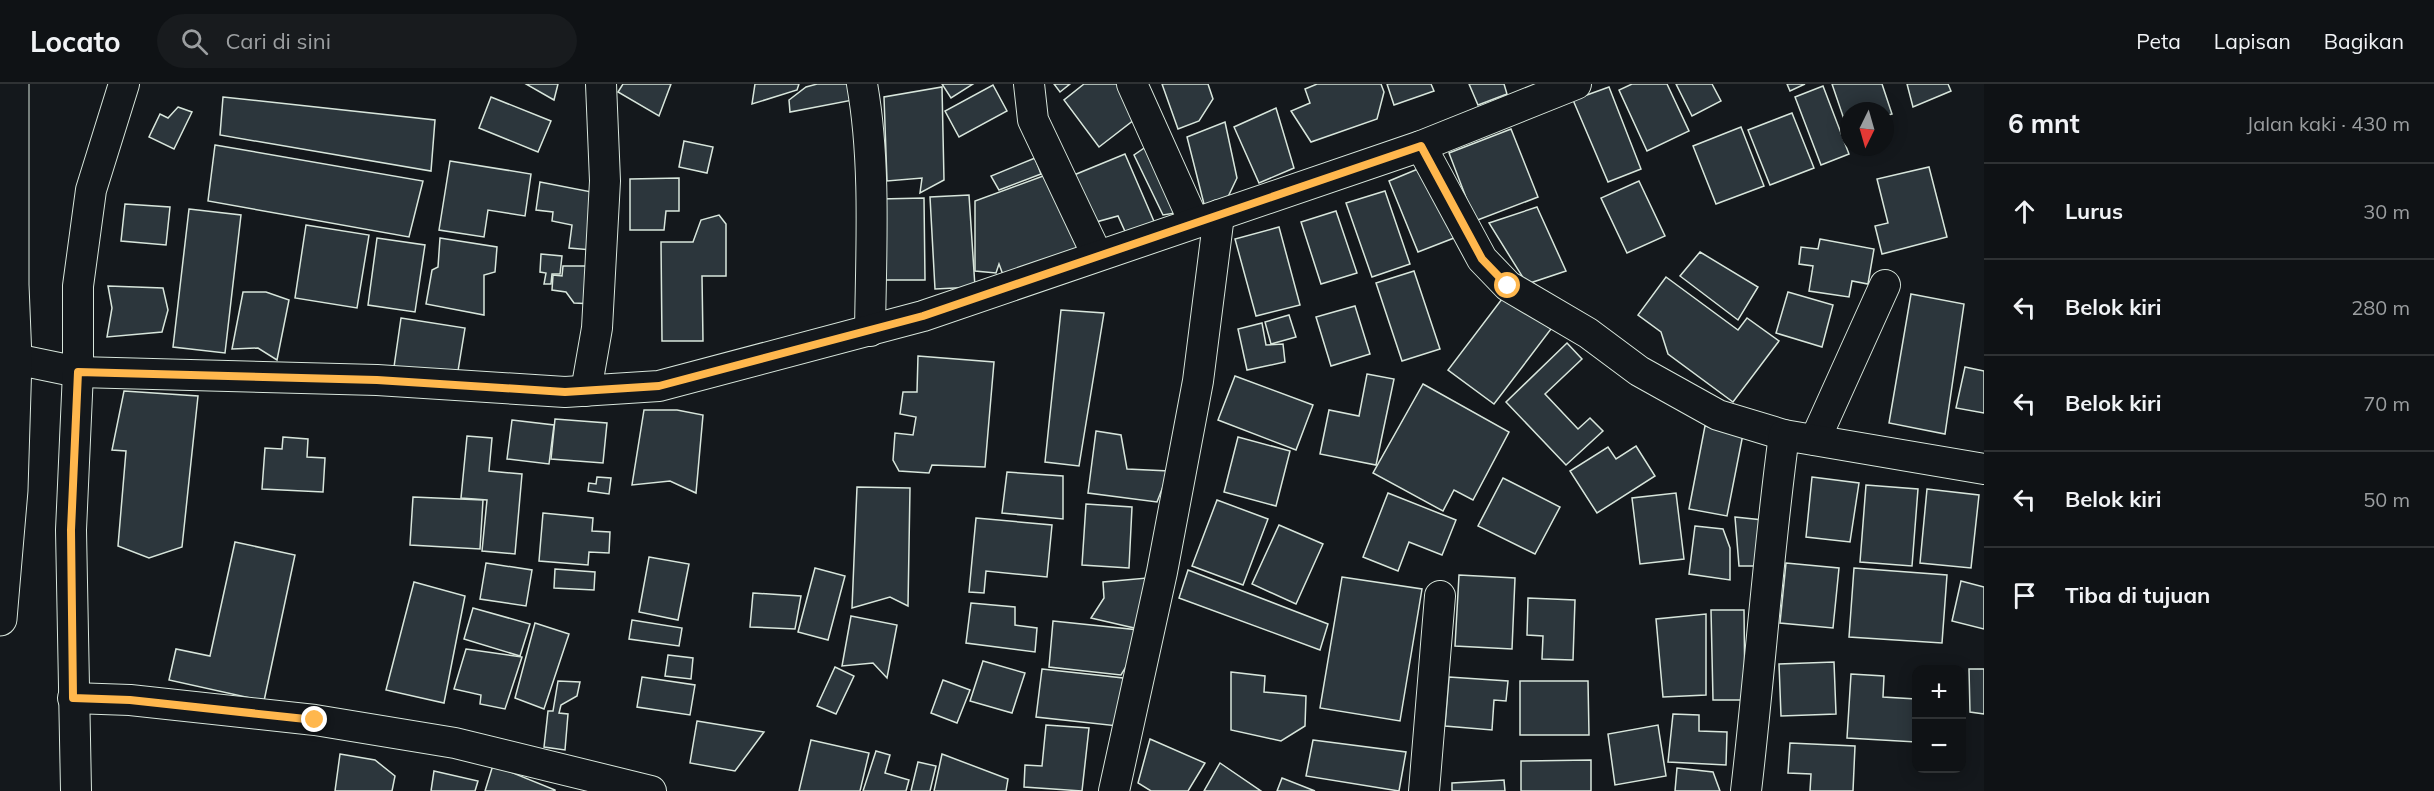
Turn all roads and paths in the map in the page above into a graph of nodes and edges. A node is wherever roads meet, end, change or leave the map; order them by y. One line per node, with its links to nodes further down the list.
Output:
1 (12, 84): 13 (street)
2 (124, 84): 14 (street)
3 (601, 84): 15 (street)
4 (862, 84): 12 (street)
5 (1029, 84): 10 (street)
6 (1132, 84): 9 (street)
7 (1576, 84): 8 (street)
8 (1421, 146): 9 (street); 16 (street)
9 (1206, 218): 10 (street); 25 (street)
10 (1097, 255): 12 (street)
11 (1885, 285): 17 (street)
12 (870, 331): 15 (street)
13 (15, 359): 14 (street); 19 (street)
14 (78, 372): 15 (street); 22 (street)
15 (586, 391)
16 (1784, 435): 17 (street); 27 (street)
17 (1815, 440): 18 (street)
18 (1984, 469)
19 (2, 574): 21 (street)
20 (1440, 596): 26 (street)
21 (0, 619)
22 (73, 698): 23 (street); 24 (street)
23 (76, 791)
24 (651, 791)
25 (1114, 791)
26 (1424, 791)
27 (1746, 791)

